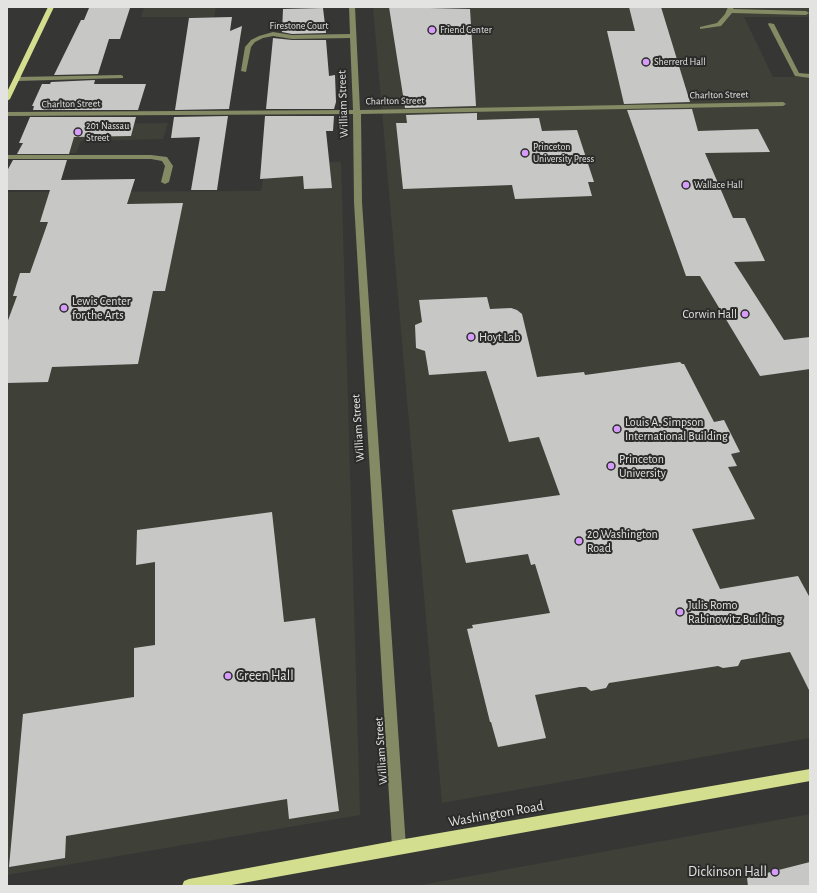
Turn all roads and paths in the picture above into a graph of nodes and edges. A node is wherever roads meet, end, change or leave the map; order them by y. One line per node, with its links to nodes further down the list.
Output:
1 (51, 7): 11 (main road)
2 (352, 7): 7 (street, William Street)
3 (730, 9): 4 (street); 6 (street)
4 (806, 13)
5 (770, 24): 9 (street)
6 (702, 28)
7 (354, 36): 8 (street, Firestone Court); 15 (street, William Street)
8 (244, 71)
9 (810, 76)
10 (121, 77): 11 (street)
11 (17, 78): 12 (main road)
12 (9, 89): 13 (main road)
13 (7, 99)
14 (783, 104): 15 (street, Charlton Street)
15 (357, 112): 16 (street, Charlton Street); 20 (street, William Street)
16 (7, 114)
17 (7, 158): 18 (street)
18 (165, 182)
19 (810, 775): 20 (main road, Washington Road)
20 (399, 847): 21 (main road, Washington Road)
21 (188, 886)

